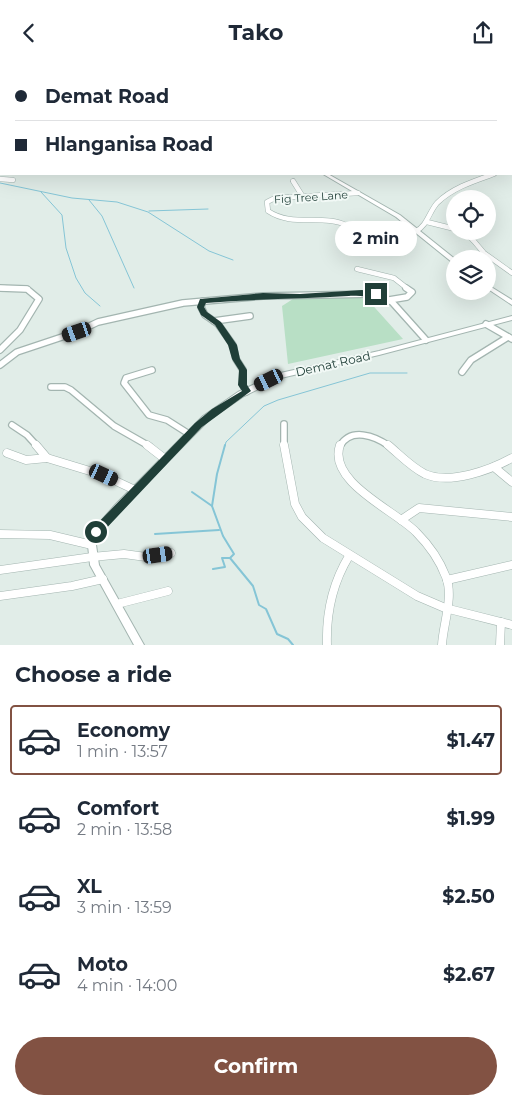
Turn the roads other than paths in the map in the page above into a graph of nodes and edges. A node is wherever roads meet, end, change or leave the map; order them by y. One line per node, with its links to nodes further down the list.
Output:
1 (327, 175): 6 (street)
2 (491, 175): 8 (street)
3 (0, 179): 4 (street)
4 (13, 180)
5 (293, 181): 7 (street)
6 (358, 193): 7 (street, Fig Tree Lane); 11 (street)
7 (303, 197): 9 (street, Fig Tree Lane)
8 (427, 222): 10 (street); 11 (street)
9 (348, 226)
10 (446, 227)
11 (416, 231): 13 (street)
12 (473, 240): 15 (street)
13 (446, 256)
14 (357, 269): 18 (street)
15 (512, 273)
16 (0, 288): 27 (street)
17 (496, 292): 20 (street)
18 (389, 300): 19 (street); 26 (street)
19 (203, 301): 23 (street); 28 (street)
20 (512, 303)
21 (250, 315): 23 (street)
22 (512, 318): 24 (street, Demat Road)
23 (214, 321): 32 (street)
24 (486, 325): 25 (street); 26 (street, Demat Road)
25 (510, 338): 30 (street)
26 (426, 340): 32 (street, Demat Road)
27 (0, 350)
28 (0, 365)
29 (152, 370): 35 (street)
30 (462, 372)
31 (51, 387): 39 (street)
32 (246, 391): 35 (street, Demat Road)
33 (284, 424): 48 (street)
34 (12, 425): 37 (street)
35 (188, 434): 39 (street, Demat Road)
36 (7, 453): 37 (street)
37 (47, 458): 42 (street)
38 (512, 458): 40 (street)
39 (164, 459): 42 (street, Demat Road)
40 (494, 467): 41 (street); 44 (street)
41 (512, 482)
42 (135, 490): 46 (street, Demat Road)
43 (512, 517): 44 (street)
44 (401, 520): 53 (street)
45 (0, 534): 46 (street)
46 (92, 545): 49 (street, Demat Road)
47 (171, 553): 49 (street)
48 (349, 556): 57 (street); 61 (street)
49 (92, 557): 51 (street); 52 (street, Demat Road)
50 (512, 565): 53 (street)
51 (0, 570)
52 (103, 579): 55 (street); 56 (street, Demat Road)
53 (447, 580): 57 (street)
54 (168, 591): 56 (street)
55 (0, 596)
56 (117, 604): 60 (street, Demat Road)
57 (445, 608): 58 (street); 62 (street)
58 (501, 622): 59 (street); 63 (street)
59 (512, 625)
60 (139, 645)
61 (327, 645)
62 (442, 645)
63 (500, 645)

